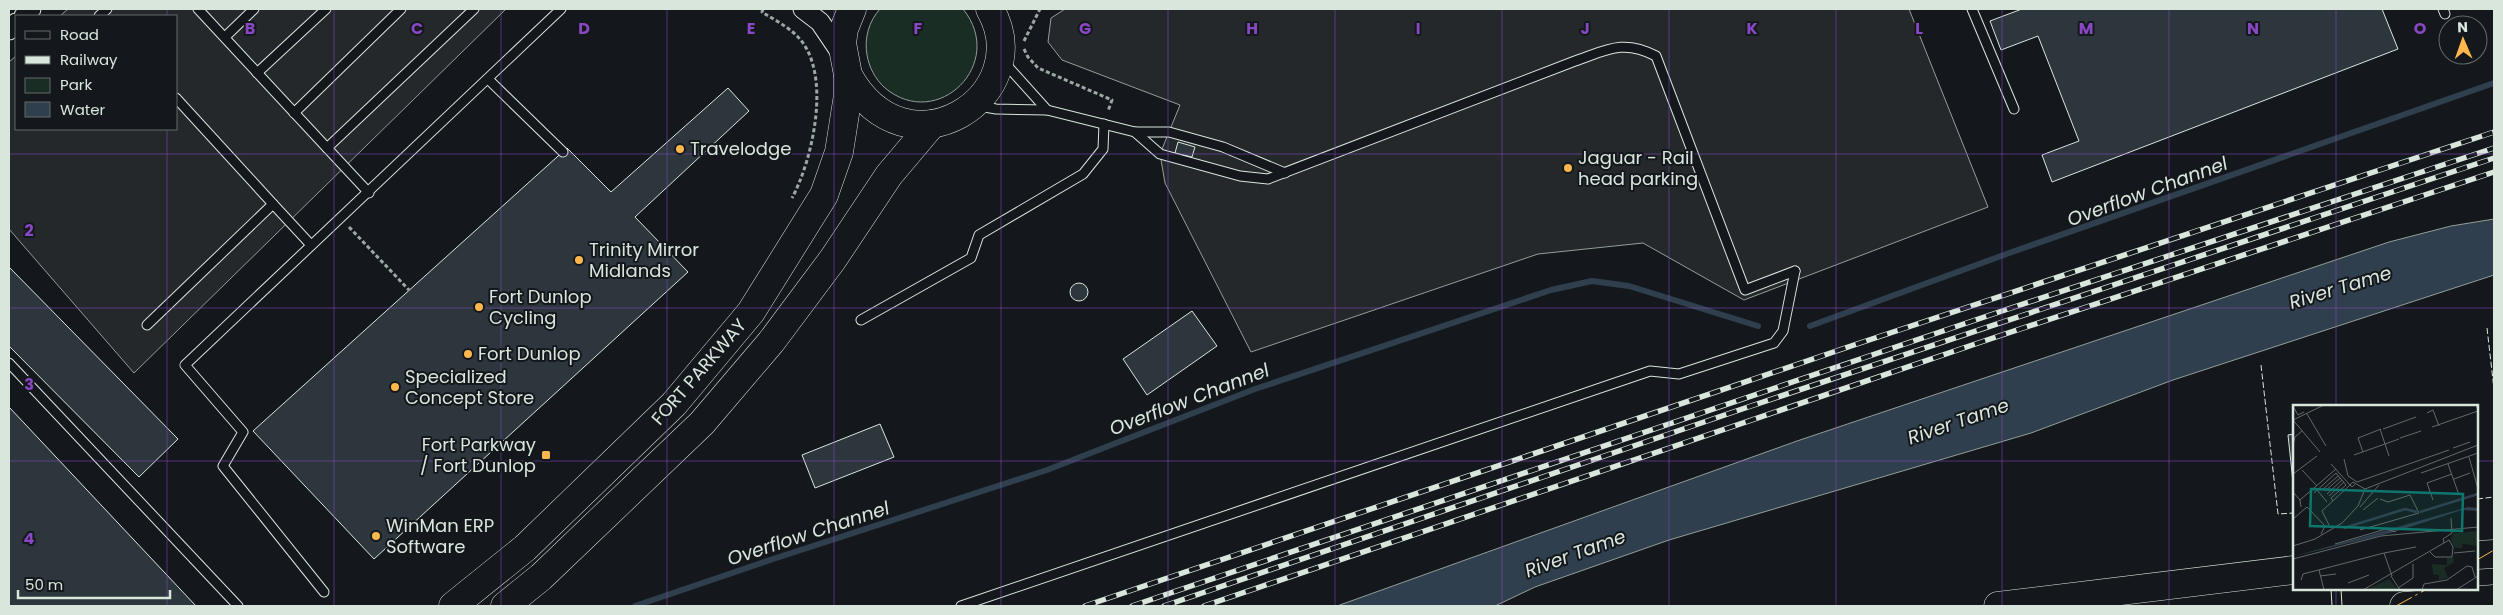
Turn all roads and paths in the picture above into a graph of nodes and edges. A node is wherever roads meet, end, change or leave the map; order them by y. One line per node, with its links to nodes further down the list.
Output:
1 (198, 9): 13 (lane)
2 (254, 9): 13 (lane)
3 (326, 9): 16 (lane)
4 (401, 9): 22 (lane)
5 (474, 9): 26 (lane)
6 (561, 9): 17 (lane)
7 (763, 9): 30 (path)
8 (803, 9): 15 (street)
9 (852, 9): 15 (main road, FORT PARKWAY)
10 (1040, 9): 24 (path)
11 (1972, 9): 20 (lane)
12 (996, 15): 14 (main road)
13 (225, 37): 16 (lane)
14 (999, 58): 19 (main road); 21 (lane)
15 (846, 66): 23 (main road); 45 (main road, FORT PARKWAY)
16 (258, 73): 22 (lane)
17 (488, 79): 27 (lane); 29 (lane)
18 (178, 100): 31 (lane)
19 (974, 105): 21 (lane); 23 (main road)
20 (2014, 109)
21 (1046, 110): 24 (lane)
22 (294, 113): 26 (lane)
23 (932, 124): 46 (main road, FORT PARKWAY)
24 (1104, 124): 25 (lane); 35 (lane)
25 (1135, 132): 28 (lane); 28 (lane)
26 (327, 148): 29 (lane)
27 (563, 152)
28 (1284, 173): 47 (lane)
29 (369, 193): 32 (lane)
30 (790, 201)
31 (273, 204): 33 (lane); 36 (lane)
32 (340, 218): 33 (lane); 34 (path)
33 (311, 245): 42 (lane)
34 (409, 290)
35 (862, 320)
36 (146, 325)
37 (9, 363): 44 (lane)
38 (2494, 554): 39 (main road)
39 (2478, 555)
40 (2293, 570): 48 (main road)
41 (2336, 590): 49 (lane)
42 (324, 592)
43 (2494, 599): 50 (main road)
44 (238, 606)
45 (453, 606)
46 (505, 606)
47 (961, 606)
48 (1998, 606)
49 (2337, 606)
50 (2404, 606)

